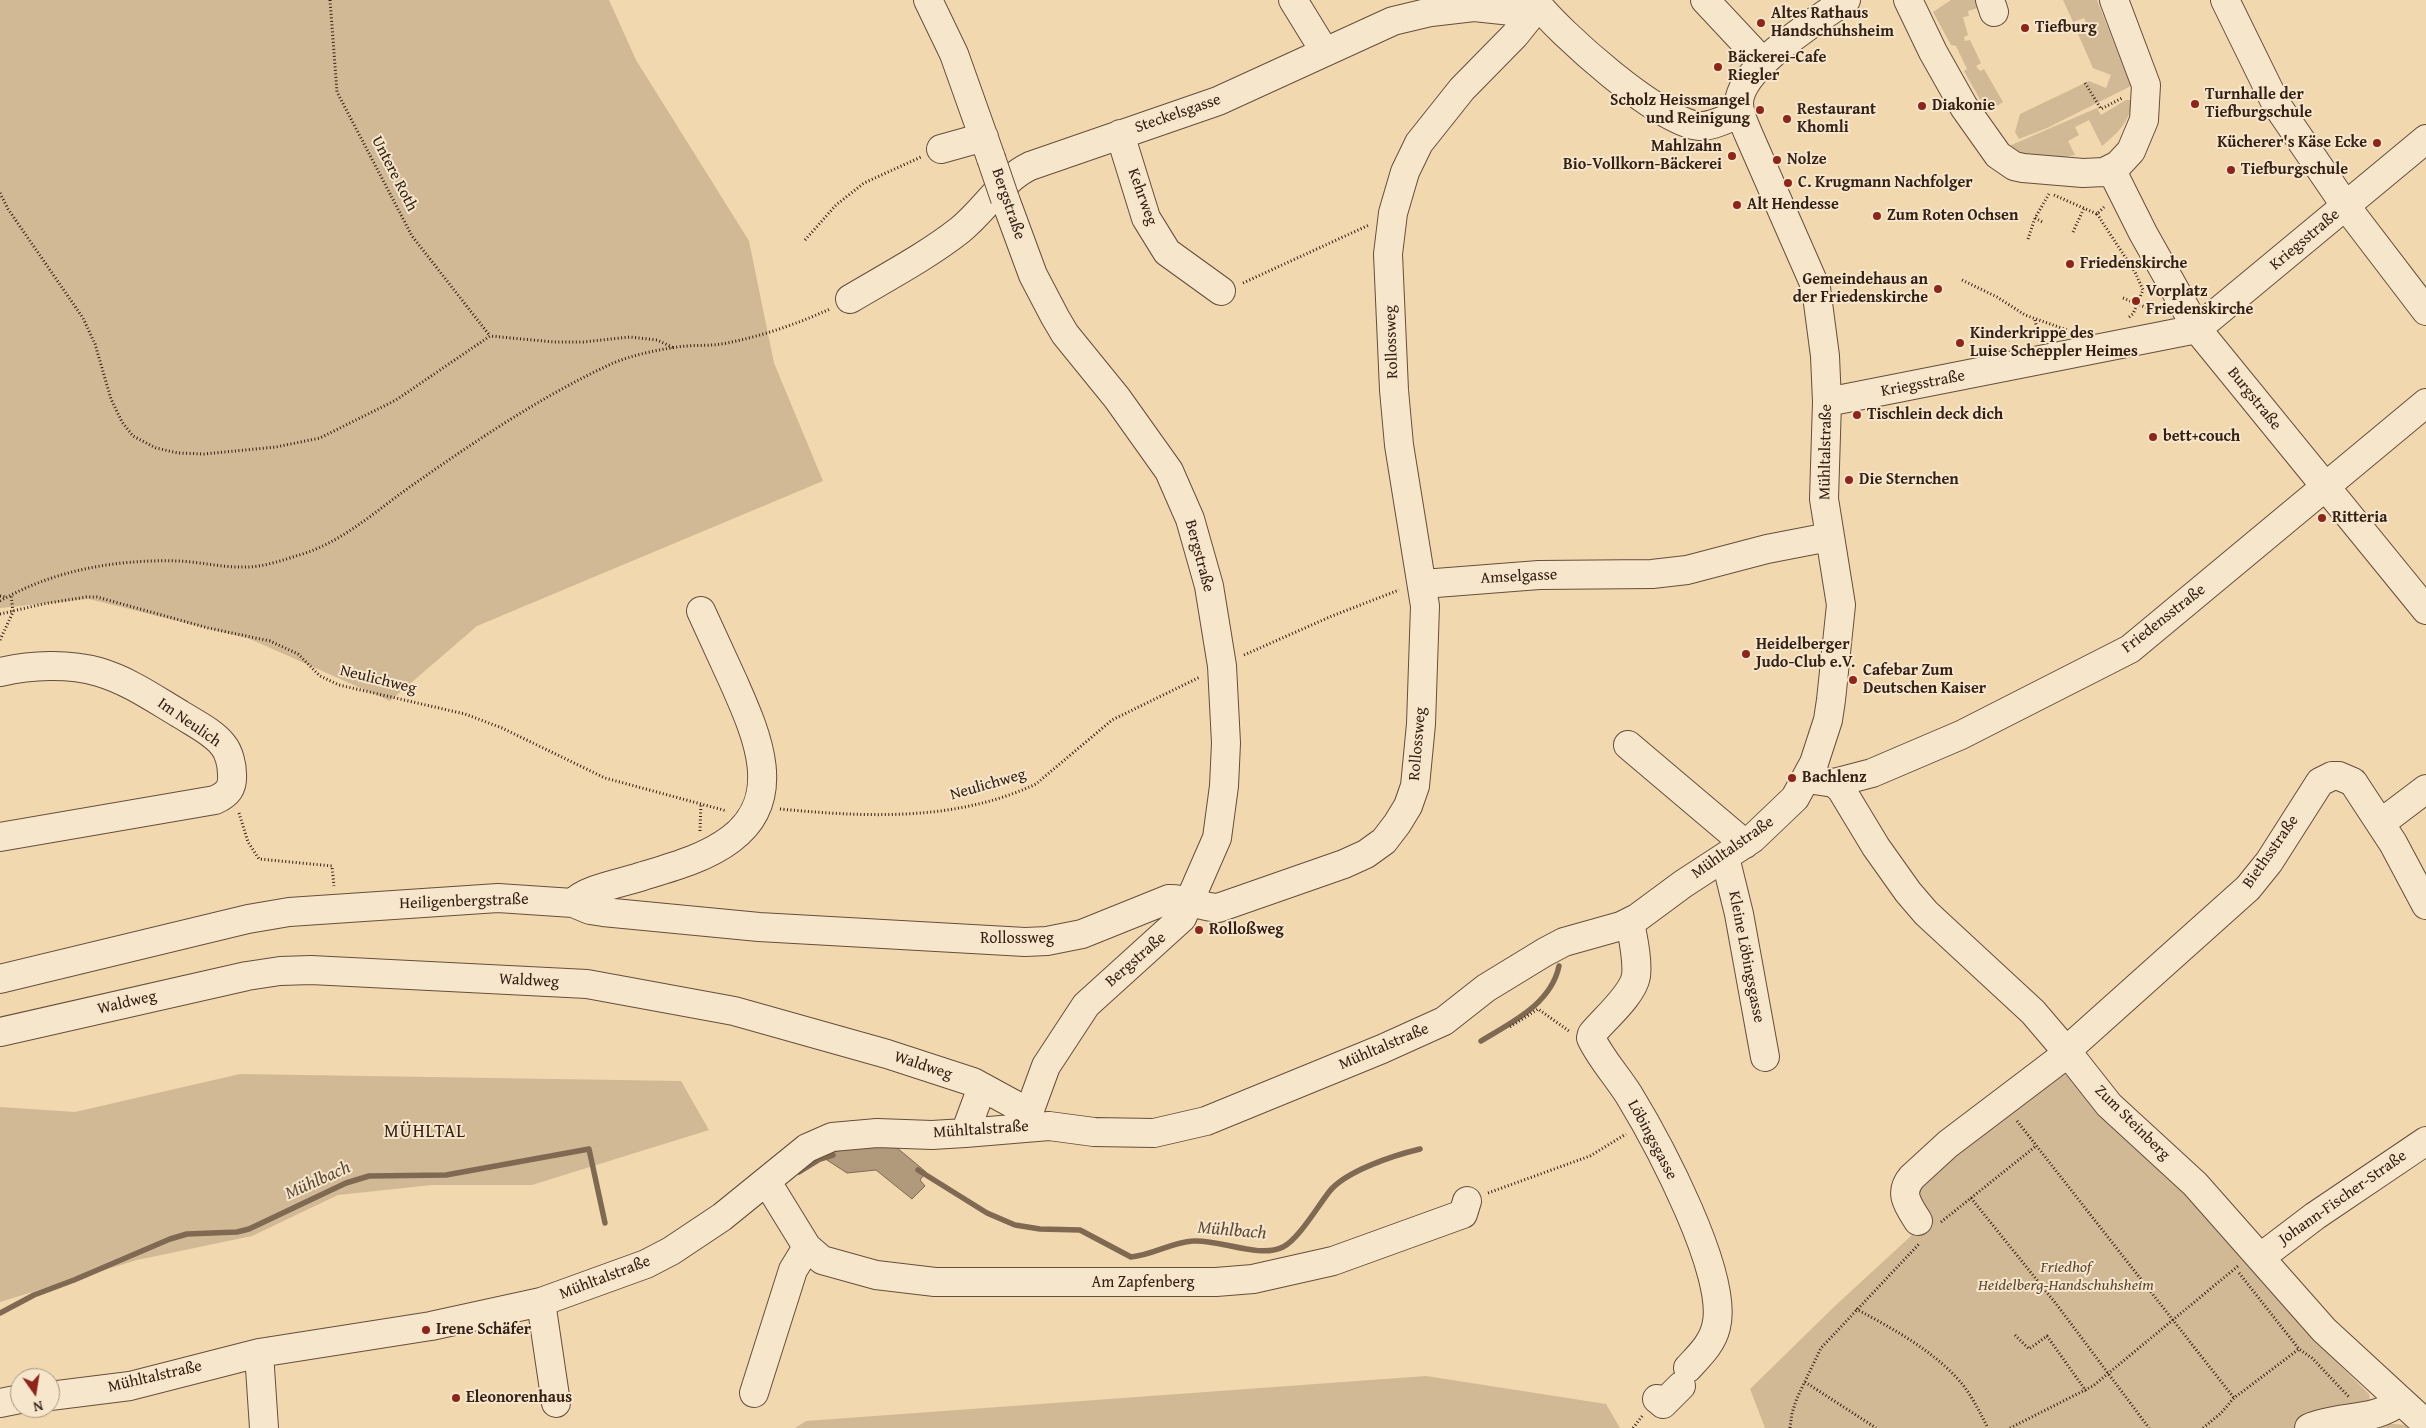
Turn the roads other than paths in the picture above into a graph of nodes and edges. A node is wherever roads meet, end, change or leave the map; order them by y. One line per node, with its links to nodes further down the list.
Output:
1 (928, 0): 15 (street, Bergstraße)
2 (1293, 0): 10 (street)
3 (1705, 0): 11 (street)
4 (1846, 0): 9 (street)
5 (2114, 0): 17 (street)
6 (2224, 0): 18 (street)
7 (1908, 1): 17 (street)
8 (1536, 3): 10 (street, Steckelsgasse); 12 (street); 27 (street, Rollossweg)
9 (1817, 8): 11 (street)
10 (1325, 52): 13 (street, Steckelsgasse)
11 (1762, 62): 12 (street)
12 (1740, 114): 23 (street, Mühltalstraße)
13 (1120, 134): 19 (street, Kehrweg); 20 (street, Steckelsgasse)
14 (2426, 139): 18 (street, Kriegsstraße)
15 (988, 147): 16 (street); 39 (street, Bergstraße, bridge)
16 (941, 150)
17 (2111, 169): 22 (street, Burgstraße)
18 (2345, 206): 21 (street); 22 (street, Kriegsstraße)
19 (1221, 291)
20 (850, 299)
21 (2426, 310)
22 (2197, 330): 23 (street, Kriegsstraße); 25 (street, Burgstraße)
23 (1827, 402): 26 (street, Mühltalstraße)
24 (2426, 403): 25 (street, Friedensstraße)
25 (2325, 486): 28 (street, Burgstraße); 33 (street, Friedensstraße)
26 (1829, 537): 27 (street, Amselgasse); 32 (street, Mühltalstraße)
27 (1422, 584): 39 (street, Rollossweg)
28 (2426, 610)
29 (701, 611): 38 (street)
30 (0, 672): 36 (street, Im Neulich)
31 (1628, 745): 37 (street)
32 (1807, 779): 33 (street); 37 (street, Mühltalstraße)
33 (1834, 783): 44 (street, Zum Steinberg)
34 (2426, 789): 35 (street)
35 (2381, 823): 40 (street, Biethsstraße); 44 (street, Biethsstraße)
36 (0, 837)
37 (1735, 850): 41 (street, Mühltalstraße); 45 (street, Kleine Löbingsgasse)
38 (574, 903): 39 (street, Rollossweg); 42 (street, Heiligenbergstraße)
39 (1189, 903): 47 (street, Bergstraße)
40 (2426, 905)
41 (1630, 922): 47 (street, Mühltalstraße); 57 (street, Löbingsgasse)
42 (0, 979)
43 (0, 1032): 46 (street, Waldweg)
44 (2068, 1052): 52 (street, Biethsstraße); 54 (street, Zum Steinberg)
45 (1764, 1057)
46 (982, 1087): 47 (street, Waldweg); 48 (street)
47 (1026, 1119): 48 (street, Mühltalstraße)
48 (965, 1133): 50 (street, Mühltalstraße)
49 (2426, 1141): 54 (street, Johann-Fischer-Straße)
50 (767, 1182): 53 (street, Am Zapfenberg); 55 (street, Mühltalstraße)
51 (1467, 1201): 53 (street, Am Zapfenberg)
52 (1928, 1222)
53 (807, 1247): 58 (street)
54 (2250, 1258): 60 (street, Zum Steinberg)
55 (541, 1302): 56 (street, Mühltalstraße); 61 (street)
56 (259, 1353): 59 (street, Mühltalstraße); 63 (street)
57 (1683, 1377)
58 (754, 1393)
59 (60, 1395)
60 (2400, 1401): 62 (street, Zum Steinberg); 64 (street)
61 (556, 1403)
62 (2426, 1424)
63 (264, 1428)
64 (2309, 1428)

